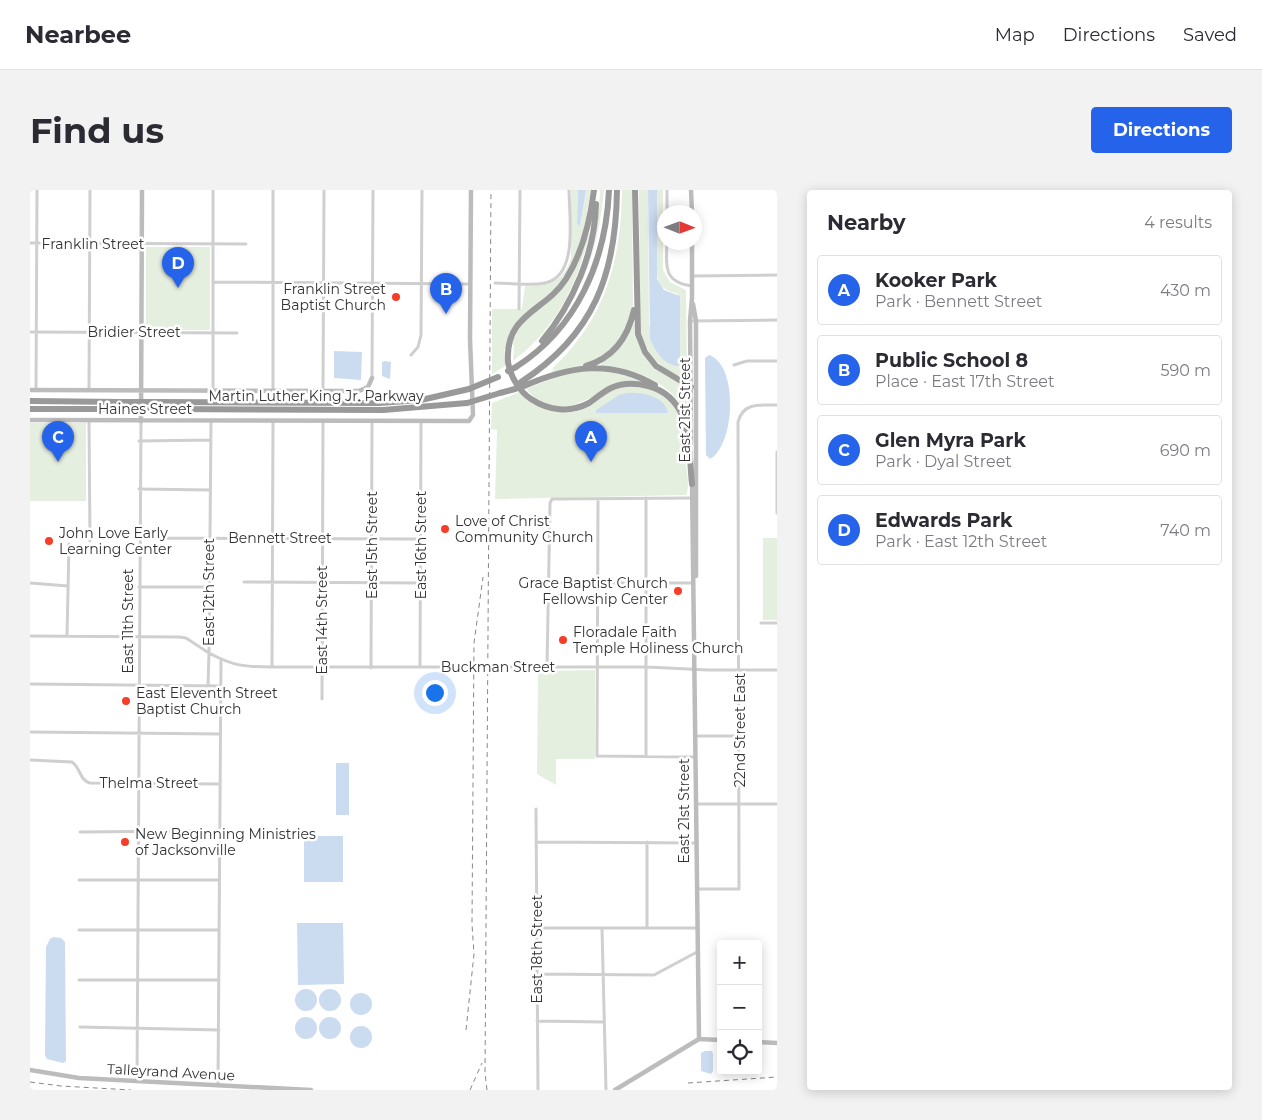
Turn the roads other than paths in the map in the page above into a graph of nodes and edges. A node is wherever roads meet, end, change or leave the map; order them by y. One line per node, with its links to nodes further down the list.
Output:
1 (37, 190): 21 (street)
2 (90, 190): 22 (street)
3 (142, 190): 23 (street, East 11th Street)
4 (213, 190): 24 (street)
5 (273, 190): 31 (street)
6 (324, 190): 32 (street)
7 (373, 190): 33 (street)
8 (422, 190): 34 (street)
9 (471, 190): 36 (street)
10 (520, 190): 35 (street)
11 (569, 190): 35 (street)
12 (595, 190): 54 (highway); 66 (highway)
13 (609, 190): 54 (highway, Martin Luther King Jr. Parkway)
14 (617, 190): 57 (highway)
15 (635, 190): 39 (highway)
16 (667, 190): 18 (street)
17 (692, 190): 19 (street)
18 (667, 205)
19 (692, 205)
20 (30, 243): 21 (street, Franklin Street)
21 (37, 244): 22 (street, Franklin Street); 46 (street)
22 (90, 244): 23 (street, Franklin Street); 47 (street)
23 (142, 244): 24 (street, Franklin Street); 48 (street, East 11th Street)
24 (213, 244): 25 (street, Franklin Street); 30 (street)
25 (246, 244)
26 (666, 250): 38 (street)
27 (692, 250): 29 (street, East 21st Street)
28 (777, 275): 29 (street)
29 (692, 276): 38 (street, East 21st Street)
30 (213, 282): 31 (street); 49 (street)
31 (273, 282): 32 (street); 64 (street)
32 (323, 282): 33 (street); 65 (street)
33 (372, 283): 34 (street); 56 (street)
34 (421, 283): 36 (street); 51 (street)
35 (519, 283): 37 (street); 41 (street)
36 (470, 284): 79 (street, Haines Street)
37 (495, 284)
38 (692, 286): 40 (street, East 21st Street)
39 (636, 297): 55 (highway); 58 (highway)
40 (692, 298): 43 (street, East 21st Street); 44 (street, East 21st Street)
41 (519, 309)
42 (777, 320): 44 (street)
43 (690, 321): 44 (street); 58 (street, East 21st Street)
44 (696, 321): 67 (street, East 21st Street)
45 (30, 332): 46 (street, Bridier Street)
46 (36, 332): 47 (street, Bridier Street); 60 (street)
47 (90, 332): 48 (street, Bridier Street); 61 (street)
48 (141, 332): 49 (street, Bridier Street); 62 (street, East 11th Street)
49 (212, 332): 50 (street, Bridier Street); 63 (street)
50 (238, 333)
51 (411, 355)
52 (777, 361): 53 (street)
53 (734, 365)
54 (516, 366): 70 (highway, Martin Luther King Jr. Parkway, bridge)
55 (578, 368): 57 (highway); 66 (highway)
56 (372, 378): 65 (street, Haines Street)
57 (523, 384): 70 (highway, Martin Luther King Jr. Parkway, bridge)
58 (691, 387): 67 (street); 83 (street, East 21st Street)
59 (30, 390): 60 (street, Haines Street)
60 (36, 390): 61 (street, Haines Street)
61 (89, 390): 62 (street, Haines Street)
62 (141, 390): 63 (street, Haines Street); 74 (street, East 11th Street)
63 (212, 390): 64 (street, Haines Street)
64 (273, 391): 65 (street, Haines Street)
65 (323, 391)
66 (664, 392): 83 (highway)
67 (696, 396): 87 (street, East 21st Street)
68 (30, 401): 70 (highway, Martin Luther King Jr. Parkway)
69 (777, 405): 126 (street, 22nd Street East)
70 (122, 406): 71 (highway, Martin Luther King Jr. Parkway)
71 (30, 408)
72 (30, 420): 73 (street, Haines Street)
73 (89, 420): 74 (street, Haines Street); 96 (street)
74 (140, 421): 75 (street, Haines Street); 81 (street, East 11th Street)
75 (211, 421): 76 (street, Haines Street); 80 (street, East 12th Street)
76 (273, 421): 77 (street, Haines Street); 90 (street)
77 (323, 422): 78 (street, Haines Street); 93 (street, East 14th Street)
78 (372, 422): 79 (street, Haines Street); 94 (street, East 15th Street)
79 (421, 422): 95 (street, East 16th Street)
80 (211, 440): 81 (street); 85 (street, East 12th Street)
81 (139, 441): 84 (street, East 11th Street)
82 (777, 452): 89 (street)
83 (692, 484): 87 (street, East 21st Street)
84 (139, 489): 85 (street); 91 (street, East 11th Street)
85 (210, 490): 92 (street, East 12th Street)
86 (646, 498): 87 (street); 88 (street); 106 (street)
87 (694, 498): 107 (street, East 21st Street)
88 (598, 499): 104 (street); 105 (street)
89 (777, 513)
90 (272, 537): 92 (street, Bennett Street); 93 (street, Bennett Street); 101 (street)
91 (139, 538): 92 (street, Bennett Street); 109 (street, East 11th Street)
92 (209, 538): 110 (street, East 12th Street)
93 (322, 538): 94 (street, Bennett Street); 99 (street, East 14th Street)
94 (372, 539): 95 (street, Bennett Street); 102 (street, East 15th Street)
95 (420, 539): 103 (street, East 16th Street)
96 (90, 540)
97 (69, 544): 108 (street)
98 (244, 582): 101 (street)
99 (322, 582): 101 (street); 102 (street); 123 (street, East 14th Street)
100 (30, 583): 108 (street)
101 (272, 583): 119 (street)
102 (372, 583): 103 (street); 124 (street, East 15th Street)
103 (421, 583): 120 (street, East 16th Street)
104 (549, 583): 105 (street); 118 (street)
105 (598, 583): 106 (street); 121 (street)
106 (647, 583): 107 (street); 122 (street)
107 (694, 583): 125 (street, East 21st Street)
108 (68, 586): 114 (street)
109 (139, 587): 110 (street); 115 (street, East 11th Street)
110 (209, 587): 116 (street, East 12th Street)
111 (761, 623): 112 (street)
112 (777, 623)
113 (30, 636): 114 (street)
114 (67, 636): 115 (street)
115 (139, 636): 116 (street); 129 (street, East 11th Street)
116 (208, 653): 117 (street, East 12th Street); 130 (street)
117 (221, 660): 119 (street, Buckman Street); 131 (street, East 12th Street)
118 (547, 666): 120 (street, Buckman Street); 121 (street, Buckman Street)
119 (272, 667): 123 (street, Buckman Street)
120 (420, 667): 124 (street, Buckman Street)
121 (597, 667): 122 (street, Buckman Street); 138 (street)
122 (647, 667): 125 (street, Buckman Street); 138 (street)
123 (322, 668): 124 (street, Buckman Street); 132 (street, East 14th Street)
124 (371, 668)
125 (695, 669): 126 (street, Buckman Street); 136 (street, East 21st Street)
126 (740, 670): 127 (street, Buckman Street); 137 (street, 22nd Street East)
127 (777, 670)
128 (30, 684): 129 (street)
129 (138, 686): 130 (street); 134 (street, East 11th Street)
130 (208, 686): 131 (street)
131 (220, 686): 135 (street, East 12th Street)
132 (322, 699)
133 (30, 732): 134 (street)
134 (138, 734): 135 (street); 141 (street, East 11th Street)
135 (220, 734): 142 (street, East 12th Street)
136 (695, 736): 137 (street); 139 (street, East 21st Street)
137 (740, 736): 144 (street, 22nd Street East)
138 (646, 756): 139 (street)
139 (695, 757): 143 (street, East 21st Street)
140 (30, 760): 141 (street, Thelma Street)
141 (138, 783): 142 (street, Thelma Street); 148 (street, East 11th Street)
142 (220, 784): 149 (street, East 12th Street)
143 (696, 804): 144 (street); 152 (street, East 21st Street)
144 (739, 804): 145 (street); 156 (street, 22nd Street East)
145 (777, 804)
146 (536, 809): 150 (street, East 18th Street)
147 (80, 832): 148 (street)
148 (138, 832): 149 (street); 155 (street, East 11th Street)
149 (220, 834): 154 (street, East 12th Street)
150 (537, 842): 151 (street); 157 (street, East 18th Street)
151 (647, 842): 152 (street); 159 (street)
152 (696, 843): 156 (street, East 21st Street)
153 (79, 880): 155 (street)
154 (219, 880): 155 (street); 163 (street, East 12th Street)
155 (138, 881): 162 (street, East 11th Street)
156 (696, 889): 160 (street, East 21st Street)
157 (537, 928): 158 (street); 165 (street, East 18th Street)
158 (602, 928): 159 (street); 166 (street)
159 (647, 928): 160 (street)
160 (696, 928): 164 (street, East 21st Street)
161 (79, 930): 162 (street)
162 (138, 930): 163 (street); 168 (street, East 11th Street)
163 (219, 930): 169 (street, East 12th Street)
164 (697, 952): 166 (street); 175 (street, East 21st Street)
165 (537, 974): 166 (street); 170 (street, East 18th Street)
166 (603, 975): 171 (street)
167 (80, 980): 168 (street)
168 (138, 980): 169 (street); 173 (street, East 11th Street)
169 (219, 980): 174 (street, East 12th Street)
170 (537, 1021): 171 (street); 183 (street, East 18th Street)
171 (604, 1022): 184 (street)
172 (80, 1027): 173 (street)
173 (138, 1028): 174 (street); 180 (street, East 11th Street)
174 (219, 1030): 181 (street, East 12th Street)
175 (699, 1039): 176 (street); 185 (street)
176 (717, 1040)
177 (762, 1042): 178 (street)
178 (777, 1043)
179 (30, 1070): 180 (street, Talleyrand Avenue)
180 (137, 1082): 181 (street, Talleyrand Avenue)
181 (218, 1086): 182 (street, Talleyrand Avenue)
182 (311, 1090)
183 (538, 1090)
184 (606, 1090)
185 (615, 1090)

